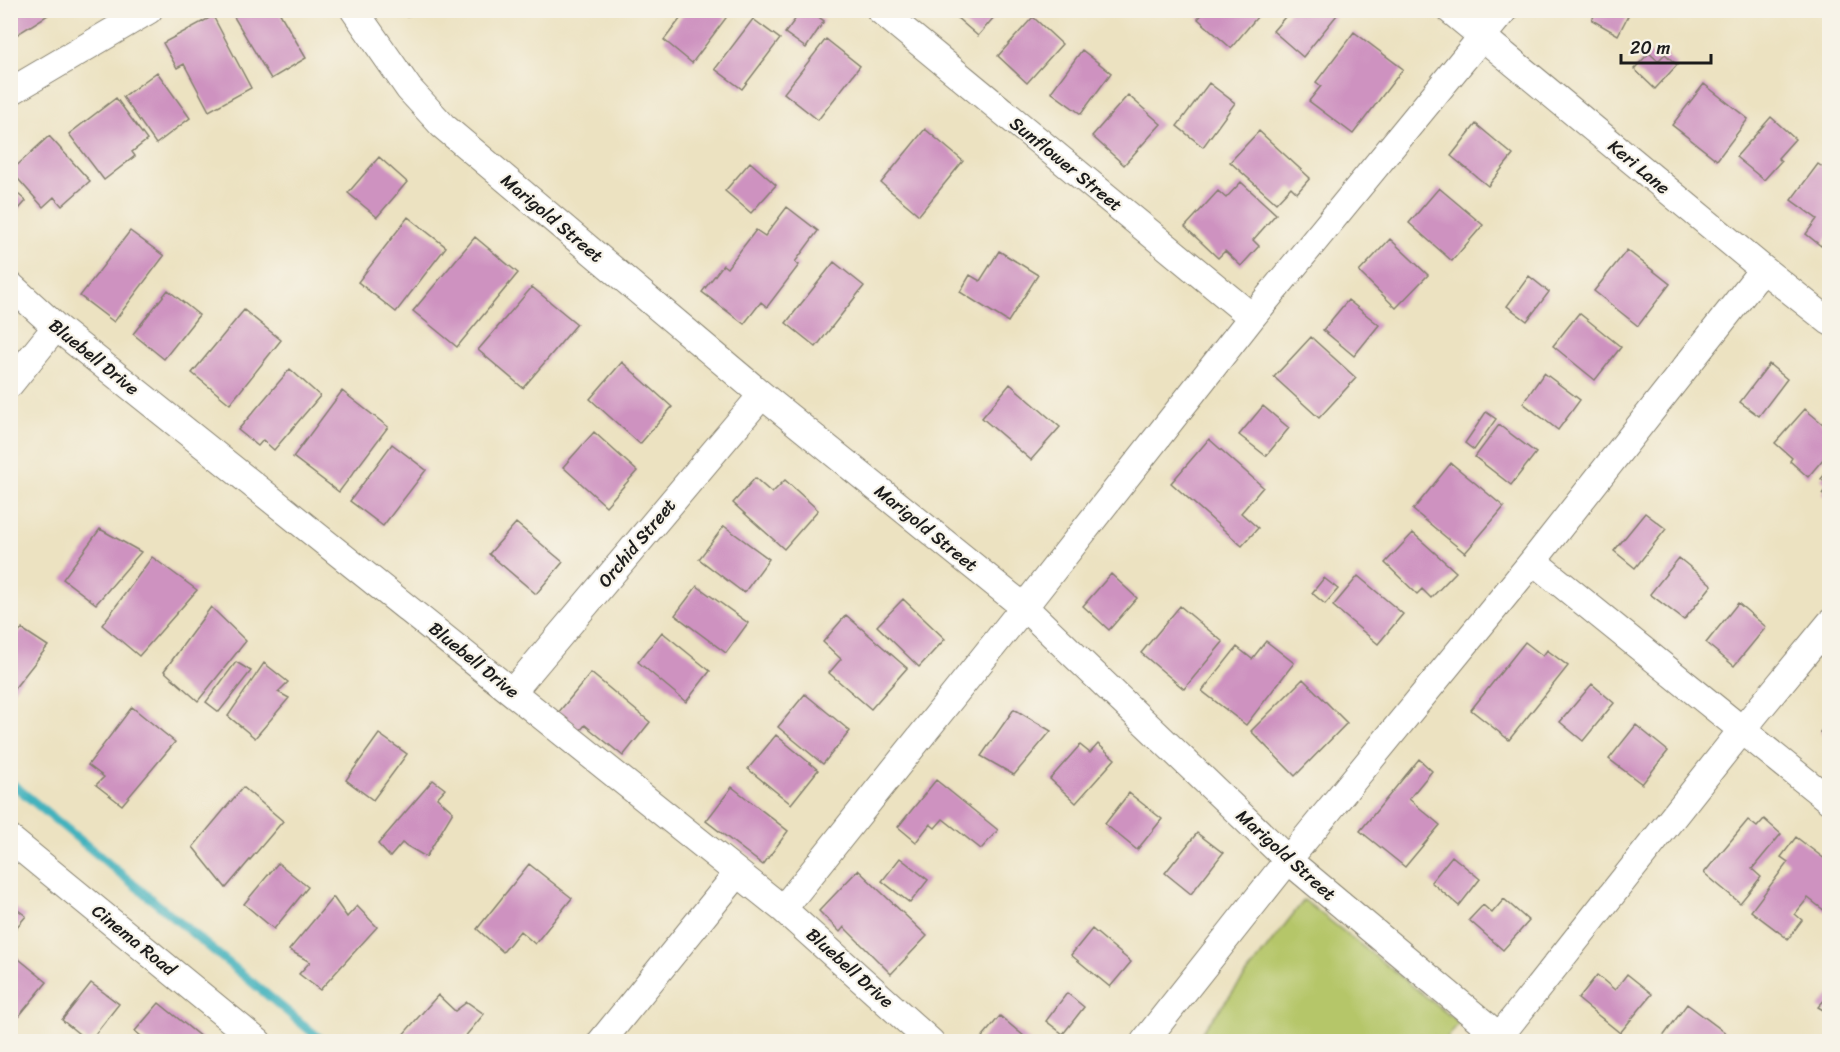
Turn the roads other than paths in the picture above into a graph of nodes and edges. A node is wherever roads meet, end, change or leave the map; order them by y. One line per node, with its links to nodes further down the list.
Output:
1 (149, 10): 7 (street)
2 (354, 10): 14 (street, Marigold Street)
3 (880, 10): 10 (street, Sunflower Street)
4 (1450, 10): 6 (street, Keri Lane)
5 (1504, 10): 6 (street)
6 (1482, 38): 8 (street, Keri Lane); 10 (street)
7 (10, 92)
8 (1762, 269): 11 (street, Keri Lane); 15 (street)
9 (10, 285): 12 (street, Bluebell Drive)
10 (1252, 316): 16 (street)
11 (1830, 322)
12 (56, 327): 13 (street); 18 (street, Bluebell Drive)
13 (10, 384)
14 (762, 395): 16 (street, Marigold Street); 18 (street, Orchid Street)
15 (1533, 561): 19 (street); 22 (street)
16 (1024, 607): 22 (street, Marigold Street); 24 (street)
17 (1830, 623): 19 (street)
18 (513, 691): 23 (street, Bluebell Drive)
19 (1742, 730): 20 (street); 25 (street)
20 (1830, 801)
21 (10, 840): 26 (street, Cinema Road)
22 (1288, 860): 25 (street, Marigold Street); 29 (street)
23 (738, 873): 24 (street, Bluebell Drive); 27 (street)
24 (783, 909): 28 (street, Bluebell Drive)
25 (1500, 1040)
26 (258, 1041)
27 (601, 1041)
28 (932, 1041)
29 (1144, 1041)

